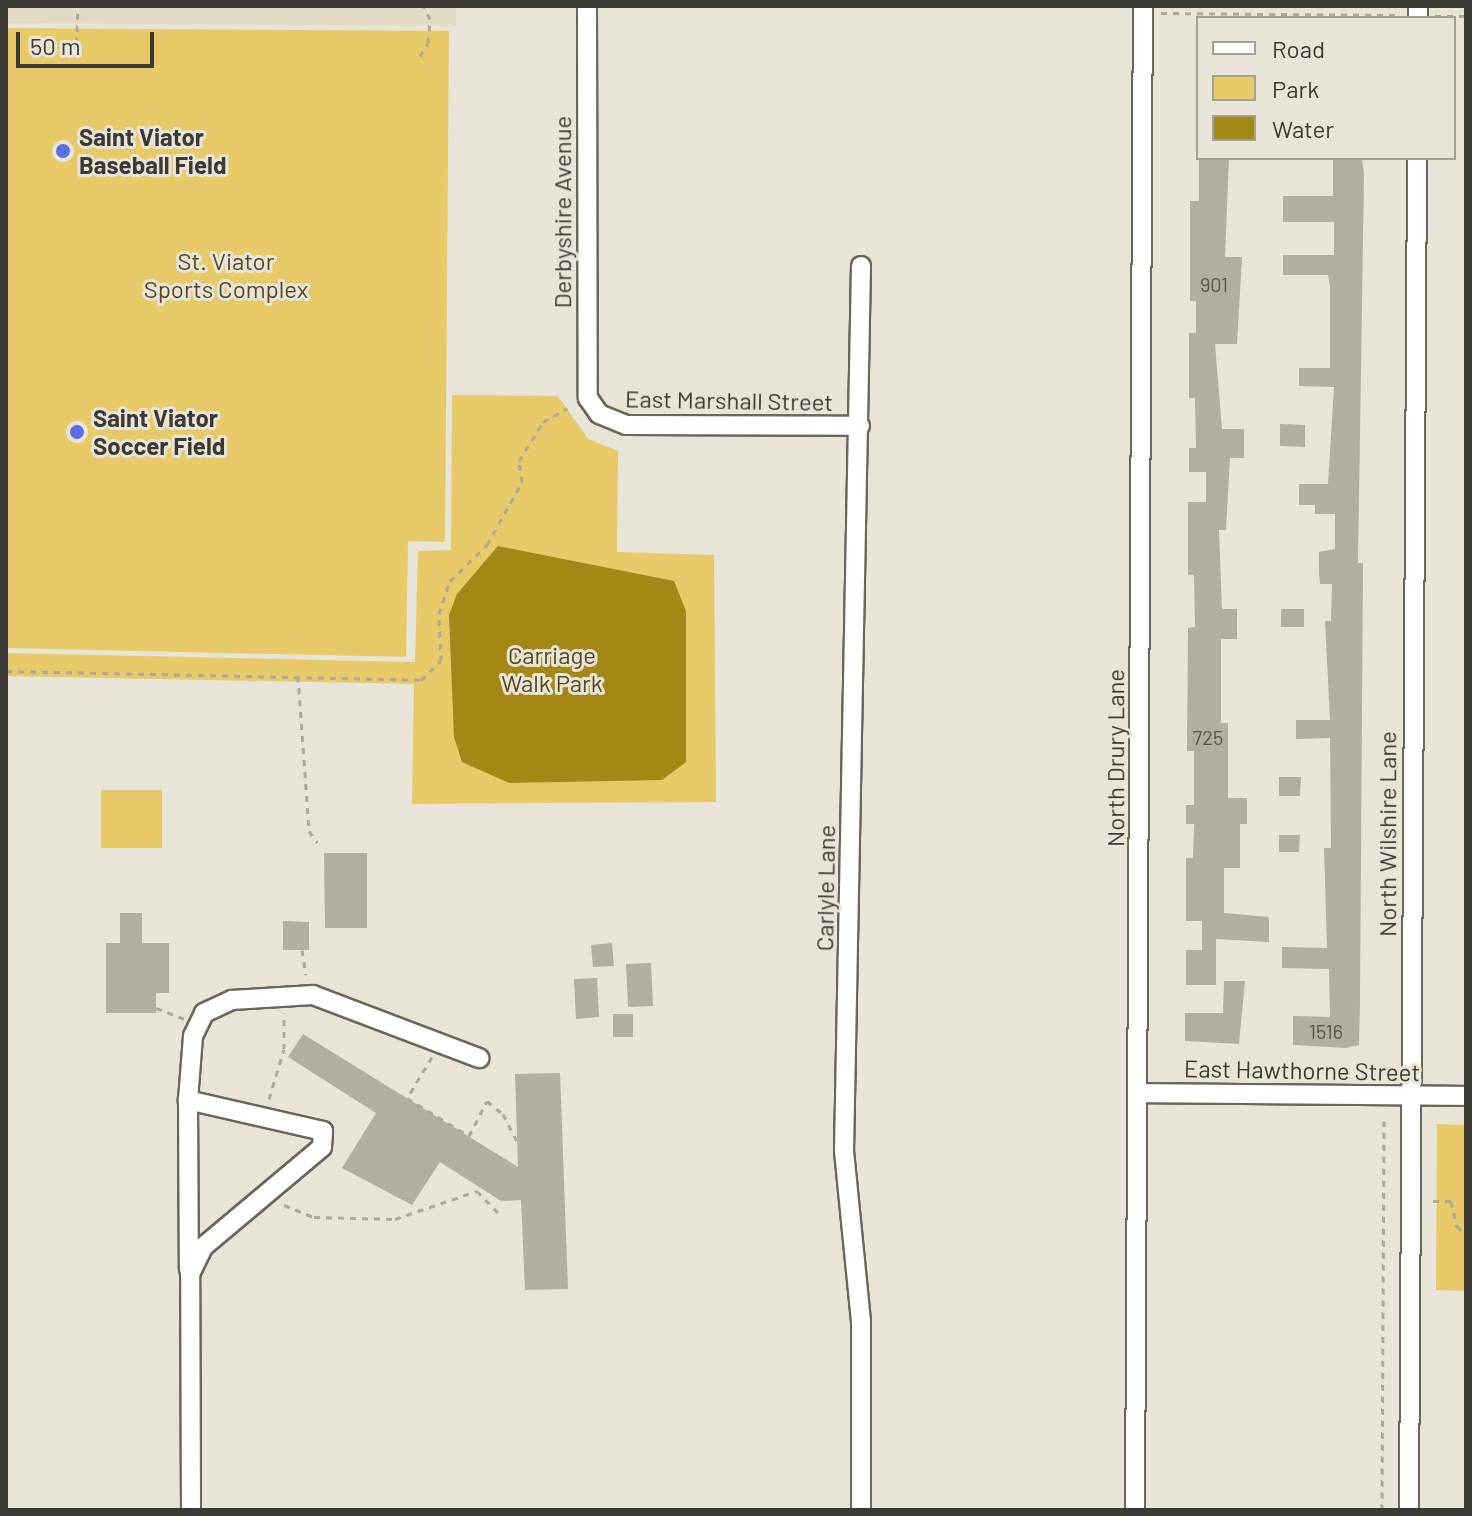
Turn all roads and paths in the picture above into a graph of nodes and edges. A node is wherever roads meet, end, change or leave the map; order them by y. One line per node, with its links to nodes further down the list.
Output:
1 (78, 6): 7 (path)
2 (423, 6): 8 (path)
3 (587, 6): 12 (street, Derbyshire Avenue)
4 (1148, 10): 5 (path); 24 (street, North Drury Lane)
5 (1416, 14): 6 (path)
6 (1466, 16)
7 (76, 55)
8 (420, 56)
9 (1417, 160): 25 (street, North Wilshire Lane)
10 (861, 266): 13 (street, Carlyle Lane)
11 (567, 408): 15 (path)
12 (599, 414): 13 (street, East Marshall Street)
13 (860, 426): 37 (street, Carlyle Lane)
14 (6, 671): 15 (path)
15 (298, 676): 16 (path)
16 (317, 842)
17 (302, 950): 18 (path)
18 (306, 975)
19 (284, 997): 21 (street); 22 (street); 28 (path)
20 (156, 1008): 21 (path)
21 (199, 1024): 27 (street)
22 (440, 1044): 23 (street); 30 (path)
23 (479, 1058)
24 (1137, 1093): 25 (street, East Hawthorne Street); 38 (street, North Drury Lane)
25 (1410, 1095): 26 (street, East Hawthorne Street); 40 (street, North Wilshire Lane)
26 (1466, 1096)
27 (188, 1100): 28 (street); 35 (street)
28 (264, 1118): 31 (street)
29 (1384, 1121): 39 (path)
30 (517, 1142)
31 (274, 1188): 33 (path); 35 (street)
32 (1433, 1201): 34 (path)
33 (501, 1216)
34 (1466, 1236)
35 (190, 1274): 36 (street)
36 (191, 1510)
37 (861, 1510)
38 (1135, 1510)
39 (1382, 1510)
40 (1409, 1510)

